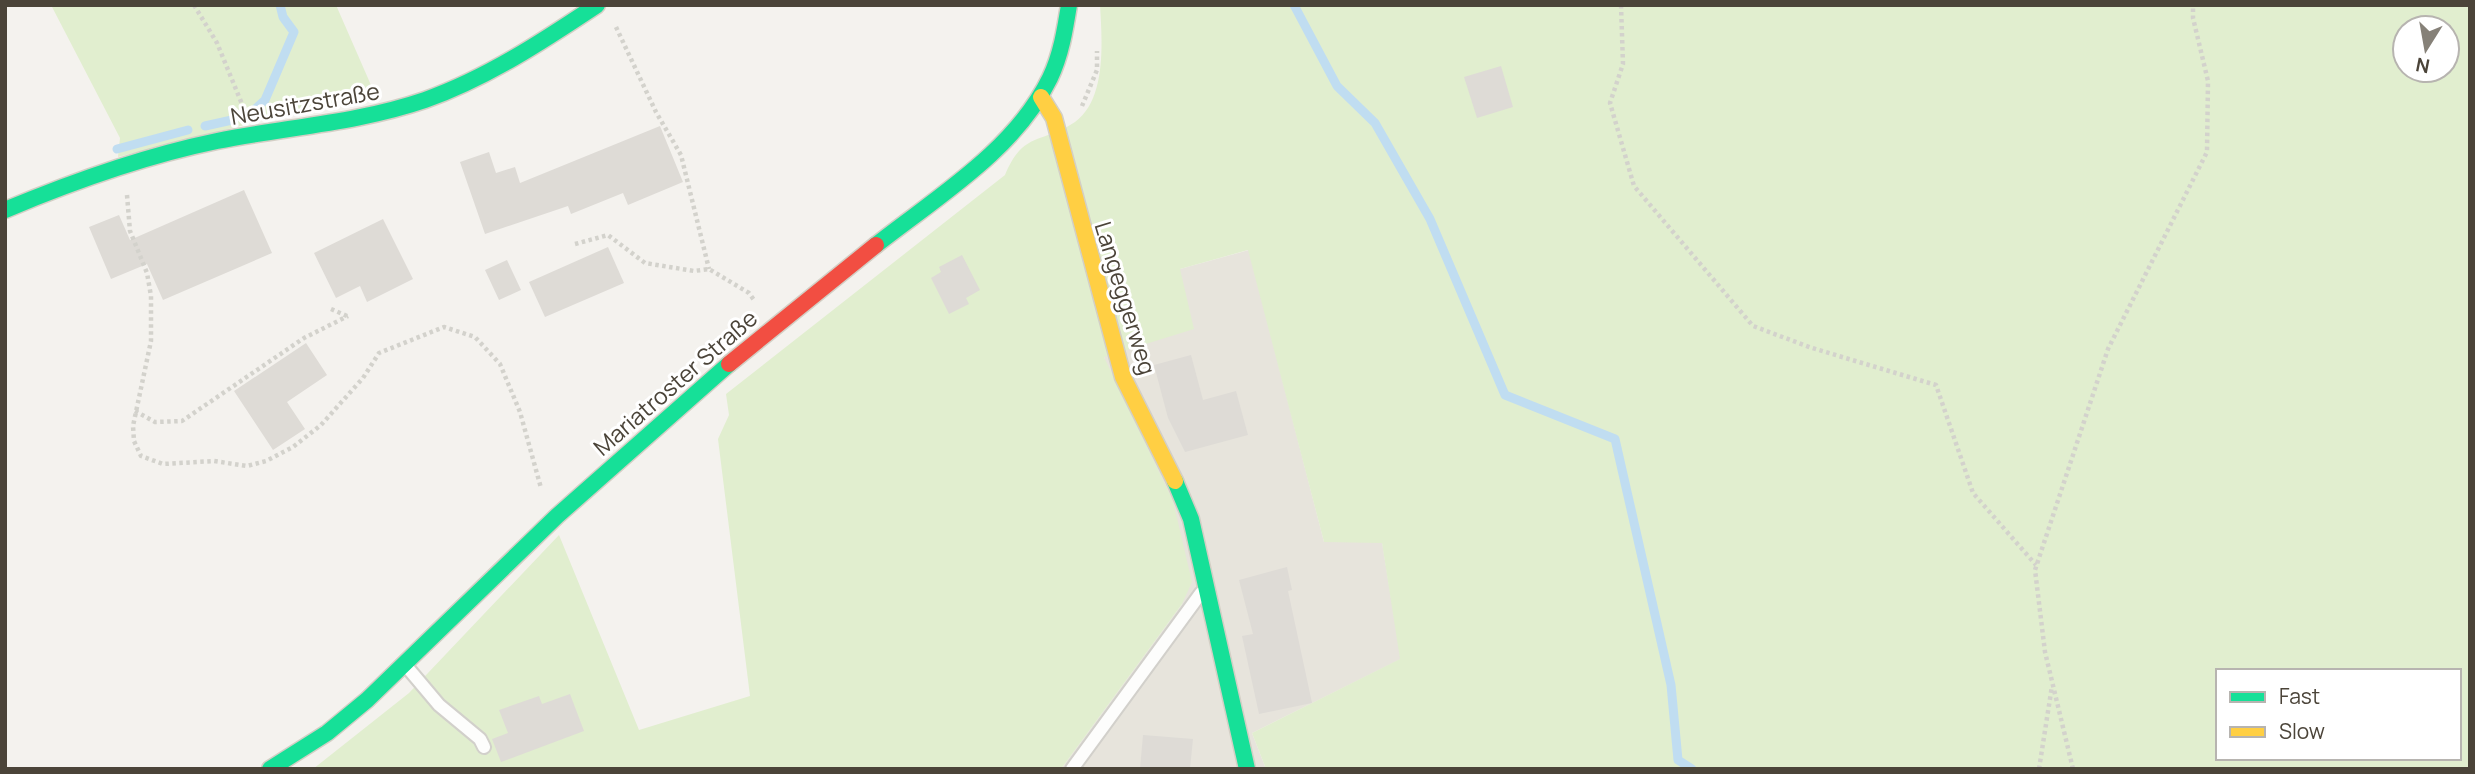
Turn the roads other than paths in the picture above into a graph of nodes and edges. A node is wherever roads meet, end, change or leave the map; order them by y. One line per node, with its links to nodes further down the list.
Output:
1 (597, 5): 4 (street, Neusitzstraße)
2 (1069, 5): 3 (street, Mariatroster Straße)
3 (1041, 97): 5 (street, Langeggerweg); 6 (street, Mariatroster Straße)
4 (5, 210)
5 (1205, 587): 9 (lane); 10 (street, Langeggerweg)
6 (405, 664): 7 (lane); 8 (street, Mariatroster Straße)
7 (484, 747)
8 (270, 769)
9 (1072, 769)
10 (1248, 769)

